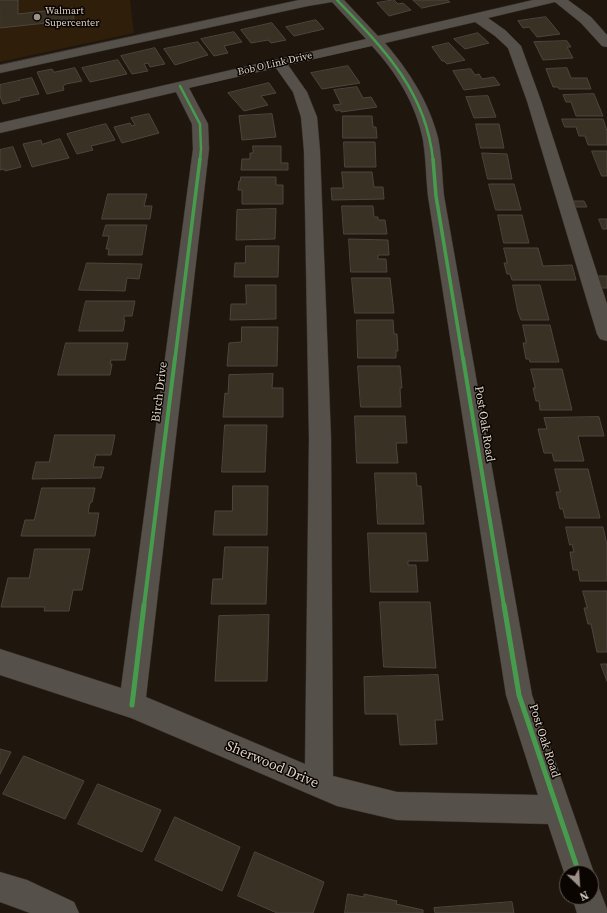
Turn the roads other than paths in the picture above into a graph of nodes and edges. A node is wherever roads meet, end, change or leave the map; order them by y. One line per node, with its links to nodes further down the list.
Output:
1 (327, 0): 9 (street)
2 (337, 0): 7 (street, Post Oak Road)
3 (550, 0): 5 (street, Bob O Link Drive)
4 (560, 0): 6 (street)
5 (477, 17): 7 (street, Bob O Link Drive); 12 (street)
6 (606, 39)
7 (376, 40): 8 (street, Bob O Link Drive); 16 (street, Post Oak Road)
8 (279, 63): 10 (street, Bob O Link Drive); 15 (street)
9 (0, 69)
10 (180, 86): 11 (street, Bob O Link Drive); 14 (street, Birch Drive)
11 (0, 128)
12 (607, 334)
13 (0, 662): 14 (street, Sherwood Drive)
14 (132, 705): 15 (street, Sherwood Drive)
15 (319, 785): 16 (street, Sherwood Drive)
16 (557, 810): 17 (street, Post Oak Road)
17 (576, 865)
18 (0, 887): 19 (street)
19 (63, 913)

